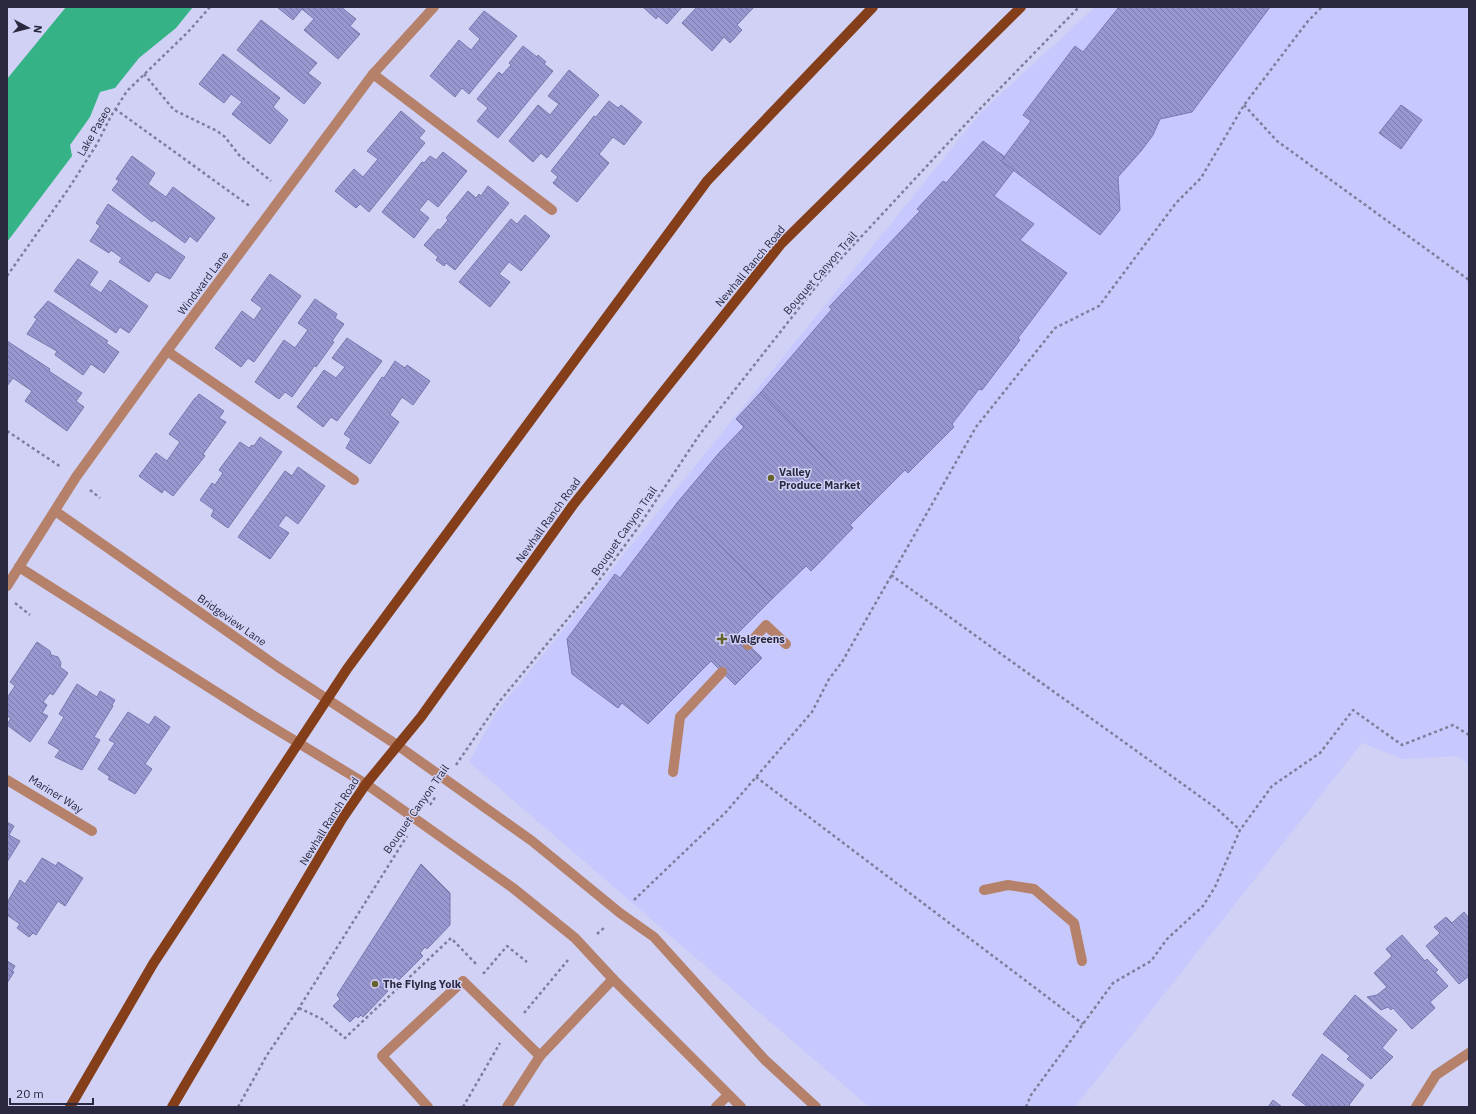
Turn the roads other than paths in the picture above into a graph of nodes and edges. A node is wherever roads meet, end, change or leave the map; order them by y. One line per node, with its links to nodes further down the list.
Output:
1 (434, 7): 4 (street, Windward Lane)
2 (872, 7): 14 (main road)
3 (1020, 7): 16 (main road, Newhall Ranch Road)
4 (373, 74): 5 (street); 6 (street, Windward Lane)
5 (552, 210)
6 (167, 351): 7 (street); 8 (street, Windward Lane)
7 (354, 480)
8 (55, 511): 9 (street, Windward Lane); 14 (street, Bridgeview Lane)
9 (19, 567): 10 (street, Windward Lane); 15 (street)
10 (7, 586)
11 (786, 644): 12 (street)
12 (748, 645)
13 (722, 672): 17 (street)
14 (327, 700): 15 (main road); 16 (street, Bridgeview Lane)
15 (298, 743): 19 (street); 27 (main road)
16 (397, 745): 19 (main road, Newhall Ranch Road); 33 (street, Bridgeview Lane)
17 (673, 772)
18 (7, 780): 20 (street, Mariner Way)
19 (366, 784): 23 (street); 28 (main road, Newhall Ranch Road)
20 (92, 831)
21 (984, 890): 22 (street)
22 (1082, 960)
23 (613, 979): 25 (street); 26 (street)
24 (1469, 1053): 34 (street)
25 (540, 1056): 29 (street); 30 (street)
26 (728, 1095): 31 (street); 32 (street)
27 (70, 1107)
28 (172, 1107)
29 (428, 1107)
30 (507, 1107)
31 (716, 1107)
32 (741, 1107)
33 (816, 1107)
34 (1416, 1107)

